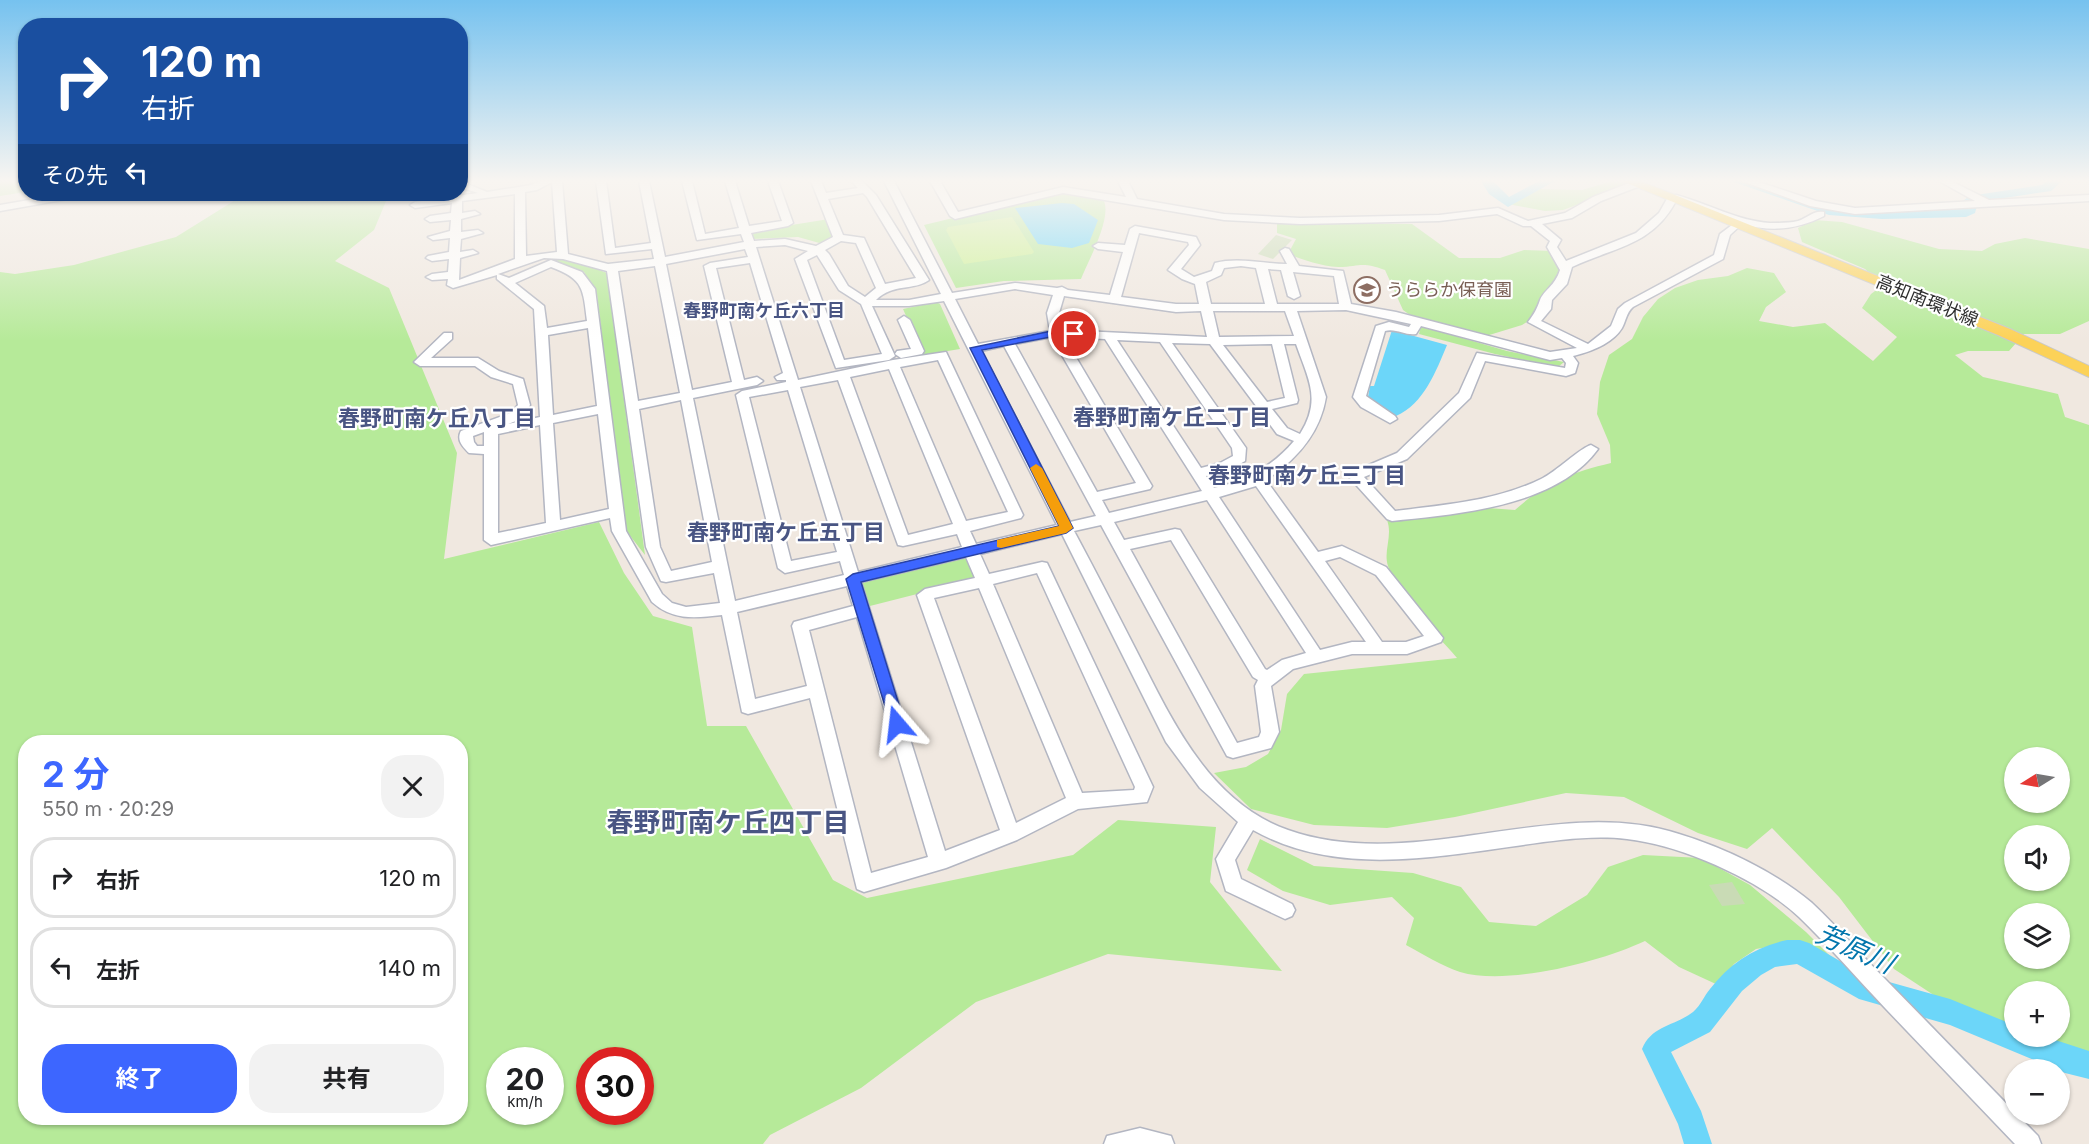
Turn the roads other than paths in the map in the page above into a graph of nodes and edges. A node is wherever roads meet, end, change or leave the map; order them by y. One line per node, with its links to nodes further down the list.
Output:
1 (462, 234): 18 (street)
2 (521, 234): 32 (street)
3 (561, 234): 29 (street)
4 (608, 234): 21 (street)
5 (654, 234): 21 (street)
6 (700, 234): 7 (street)
7 (717, 234)
8 (746, 234): 22 (street)
9 (838, 234): 20 (street)
10 (895, 234): 43 (street)
11 (917, 234): 45 (street)
12 (1134, 234): 24 (street)
13 (1166, 234): 42 (street)
14 (1548, 234): 37 (street)
15 (1643, 234): 37 (street)
16 (1725, 234): 66 (street)
17 (1760, 234): 69 (main road, 高知南環状線)
18 (455, 235): 19 (street); 28 (street)
19 (433, 237)
20 (839, 238): 25 (street); 43 (street)
21 (656, 245): 33 (street)
22 (750, 246): 25 (street); 31 (street); 33 (street)
23 (1098, 246): 24 (street)
24 (1128, 249): 46 (street)
25 (818, 250): 48 (street); 68 (street)
26 (1285, 251): 36 (street)
27 (473, 253): 28 (street)
28 (454, 255): 30 (street); 39 (street)
29 (562, 256): 32 (street); 35 (street)
30 (432, 258)
31 (753, 259): 71 (street); 73 (street)
32 (521, 261): 38 (street)
33 (660, 261): 35 (street); 74 (street)
34 (1261, 265): 36 (street); 42 (street); 50 (street)
35 (612, 268): 75 (street)
36 (1290, 268): 47 (street); 49 (street)
37 (1564, 268): 66 (street)
38 (495, 272): 39 (street); 41 (street)
39 (453, 275): 40 (street)
40 (432, 278)
41 (508, 282): 54 (street); 55 (street)
42 (1200, 282): 51 (street)
43 (881, 287): 48 (street)
44 (1062, 291): 45 (street); 46 (street); 56 (street)
45 (948, 295): 48 (street); 65 (street)
46 (1114, 300): 51 (street)
47 (1292, 302): 49 (street); 50 (street); 63 (street)
48 (867, 303): 68 (street)
49 (1346, 307): 53 (street)
50 (1272, 308): 51 (street)
51 (1207, 309): 61 (street)
52 (904, 320): 68 (street)
53 (1418, 322): 57 (street); 67 (street)
54 (594, 323): 55 (street); 77 (street)
55 (542, 332): 79 (street)
56 (1056, 333): 59 (street); 64 (street); 86 (street)
57 (1379, 334): 72 (street); 78 (street)
58 (448, 336): 82 (street)
59 (1112, 336): 60 (street); 83 (street)
60 (1163, 339): 61 (street); 83 (street)
61 (1214, 340): 62 (street); 76 (street)
62 (1276, 340): 63 (street); 76 (street)
63 (1301, 340): 80 (street)
64 (1008, 342): 65 (street); 86 (street)
65 (976, 348): 91 (street)
66 (1588, 349): 67 (street)
67 (1566, 355): 81 (street)
68 (891, 360): 70 (street); 90 (street); 90 (street)
69 (2089, 372)
70 (843, 375): 71 (street); 90 (street)
71 (792, 380): 73 (street); 94 (street); 94 (street)
72 (1372, 384)
73 (739, 385): 74 (street)
74 (688, 396): 75 (street); 96 (street)
75 (634, 406): 96 (street)
76 (1263, 407): 80 (street)
77 (603, 409): 79 (street); 87 (street)
78 (1390, 419)
79 (546, 420): 82 (street); 89 (street)
80 (1302, 440): 84 (street)
81 (1591, 449)
82 (491, 450): 89 (street)
83 (1198, 473): 85 (street)
84 (1258, 479): 85 (street); 95 (street)
85 (1210, 494): 88 (street); 102 (street)
86 (1094, 497): 88 (street)
87 (616, 512): 89 (street); 99 (street)
88 (1106, 519): 91 (street); 92 (street)
89 (553, 526)
90 (961, 527): 93 (street)
91 (1066, 528): 93 (street); 106 (street)
92 (1121, 546): 103 (street); 103 (street)
93 (970, 551): 97 (street); 98 (street)
94 (845, 555): 97 (street)
95 (1315, 558): 101 (street); 101 (street)
96 (721, 566): 99 (street)
97 (853, 579): 99 (street); 100 (street)
98 (983, 581): 105 (street); 105 (street); 107 (street)
99 (729, 608): 104 (street)
100 (862, 610): 104 (street); 108 (street)
101 (1375, 648): 102 (street)
102 (1316, 656): 103 (street)
103 (1267, 678)
104 (816, 690): 108 (street)
105 (1076, 801): 107 (street)
106 (1249, 820): 109 (street); 112 (street)
107 (1011, 834): 108 (street)
108 (939, 862)
109 (1285, 910)
110 (1115, 1144): 111 (street)
111 (1163, 1144)
112 (2030, 1144)

